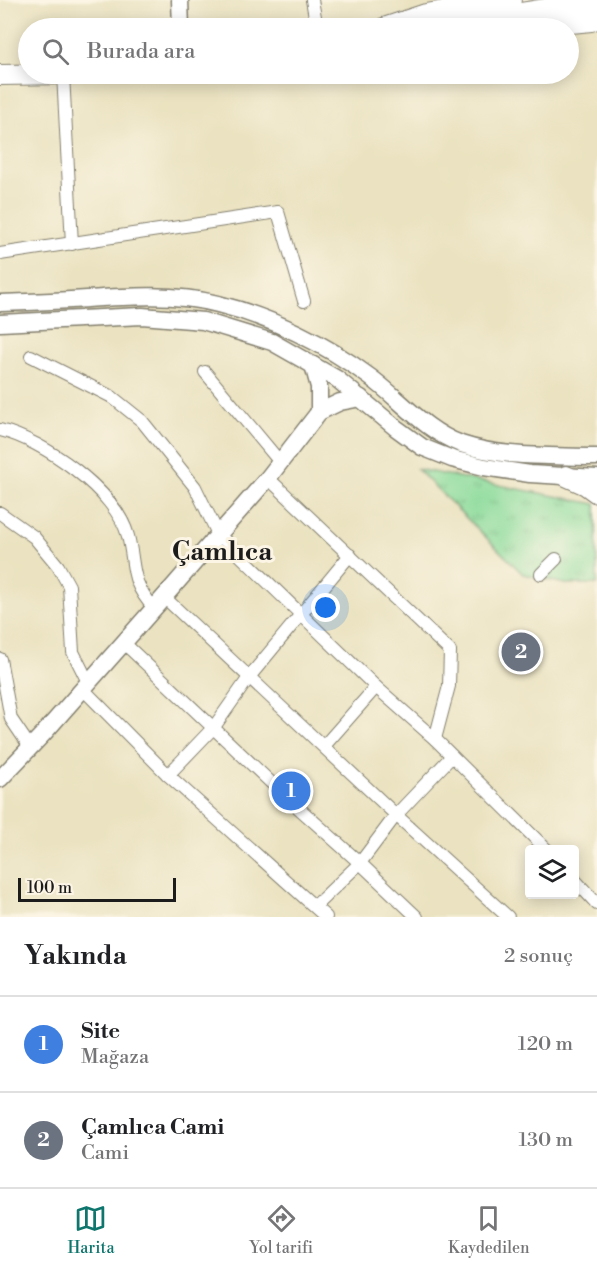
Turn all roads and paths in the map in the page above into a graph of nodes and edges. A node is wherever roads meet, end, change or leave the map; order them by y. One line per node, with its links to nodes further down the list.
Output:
1 (180, 0): 5 (main road)
2 (312, 0): 6 (street)
3 (505, 0): 7 (main road)
4 (596, 1): 8 (main road)
5 (181, 18)
6 (315, 18)
7 (414, 18)
8 (490, 18)
9 (595, 21): 10 (main road)
10 (579, 22)
11 (18, 66): 12 (main road)
12 (0, 67)
13 (0, 75): 14 (main road)
14 (18, 75)
15 (64, 84): 16 (street)
16 (72, 244): 17 (street); 18 (street)
17 (0, 254)
18 (304, 301)
19 (0, 303): 27 (main road)
20 (0, 323): 22 (main road)
21 (31, 356): 34 (street)
22 (313, 365): 24 (main road); 25 (main road)
23 (206, 372): 28 (street)
24 (361, 398): 25 (main road); 29 (main road)
25 (320, 412): 28 (main road)
26 (0, 430): 38 (street)
27 (597, 458)
28 (280, 462): 30 (main road)
29 (566, 476): 31 (main road); 32 (main road)
30 (268, 478): 34 (main road); 35 (street)
31 (597, 478)
32 (597, 493)
33 (0, 513): 43 (street)
34 (218, 534): 38 (main road); 39 (street)
35 (350, 555): 39 (street); 46 (street)
36 (556, 559): 37 (street)
37 (541, 574)
38 (159, 602): 40 (main road); 42 (street)
39 (301, 615): 42 (street); 44 (street)
40 (124, 643): 43 (main road); 45 (street)
41 (0, 659): 48 (street)
42 (250, 676): 45 (street); 47 (street)
43 (85, 685): 48 (main road); 50 (street)
44 (376, 687): 46 (street); 47 (street)
45 (214, 727): 50 (street); 54 (street)
46 (435, 739): 49 (street)
47 (324, 746): 52 (street)
48 (30, 747): 51 (main road)
49 (452, 756): 52 (street); 53 (street)
50 (168, 775): 57 (street)
51 (0, 778)
52 (396, 815): 54 (street); 59 (street)
53 (543, 845)
54 (360, 863): 57 (street); 58 (street)
55 (579, 884): 56 (street)
56 (597, 904)
57 (321, 913)
58 (417, 917)
59 (508, 917)

